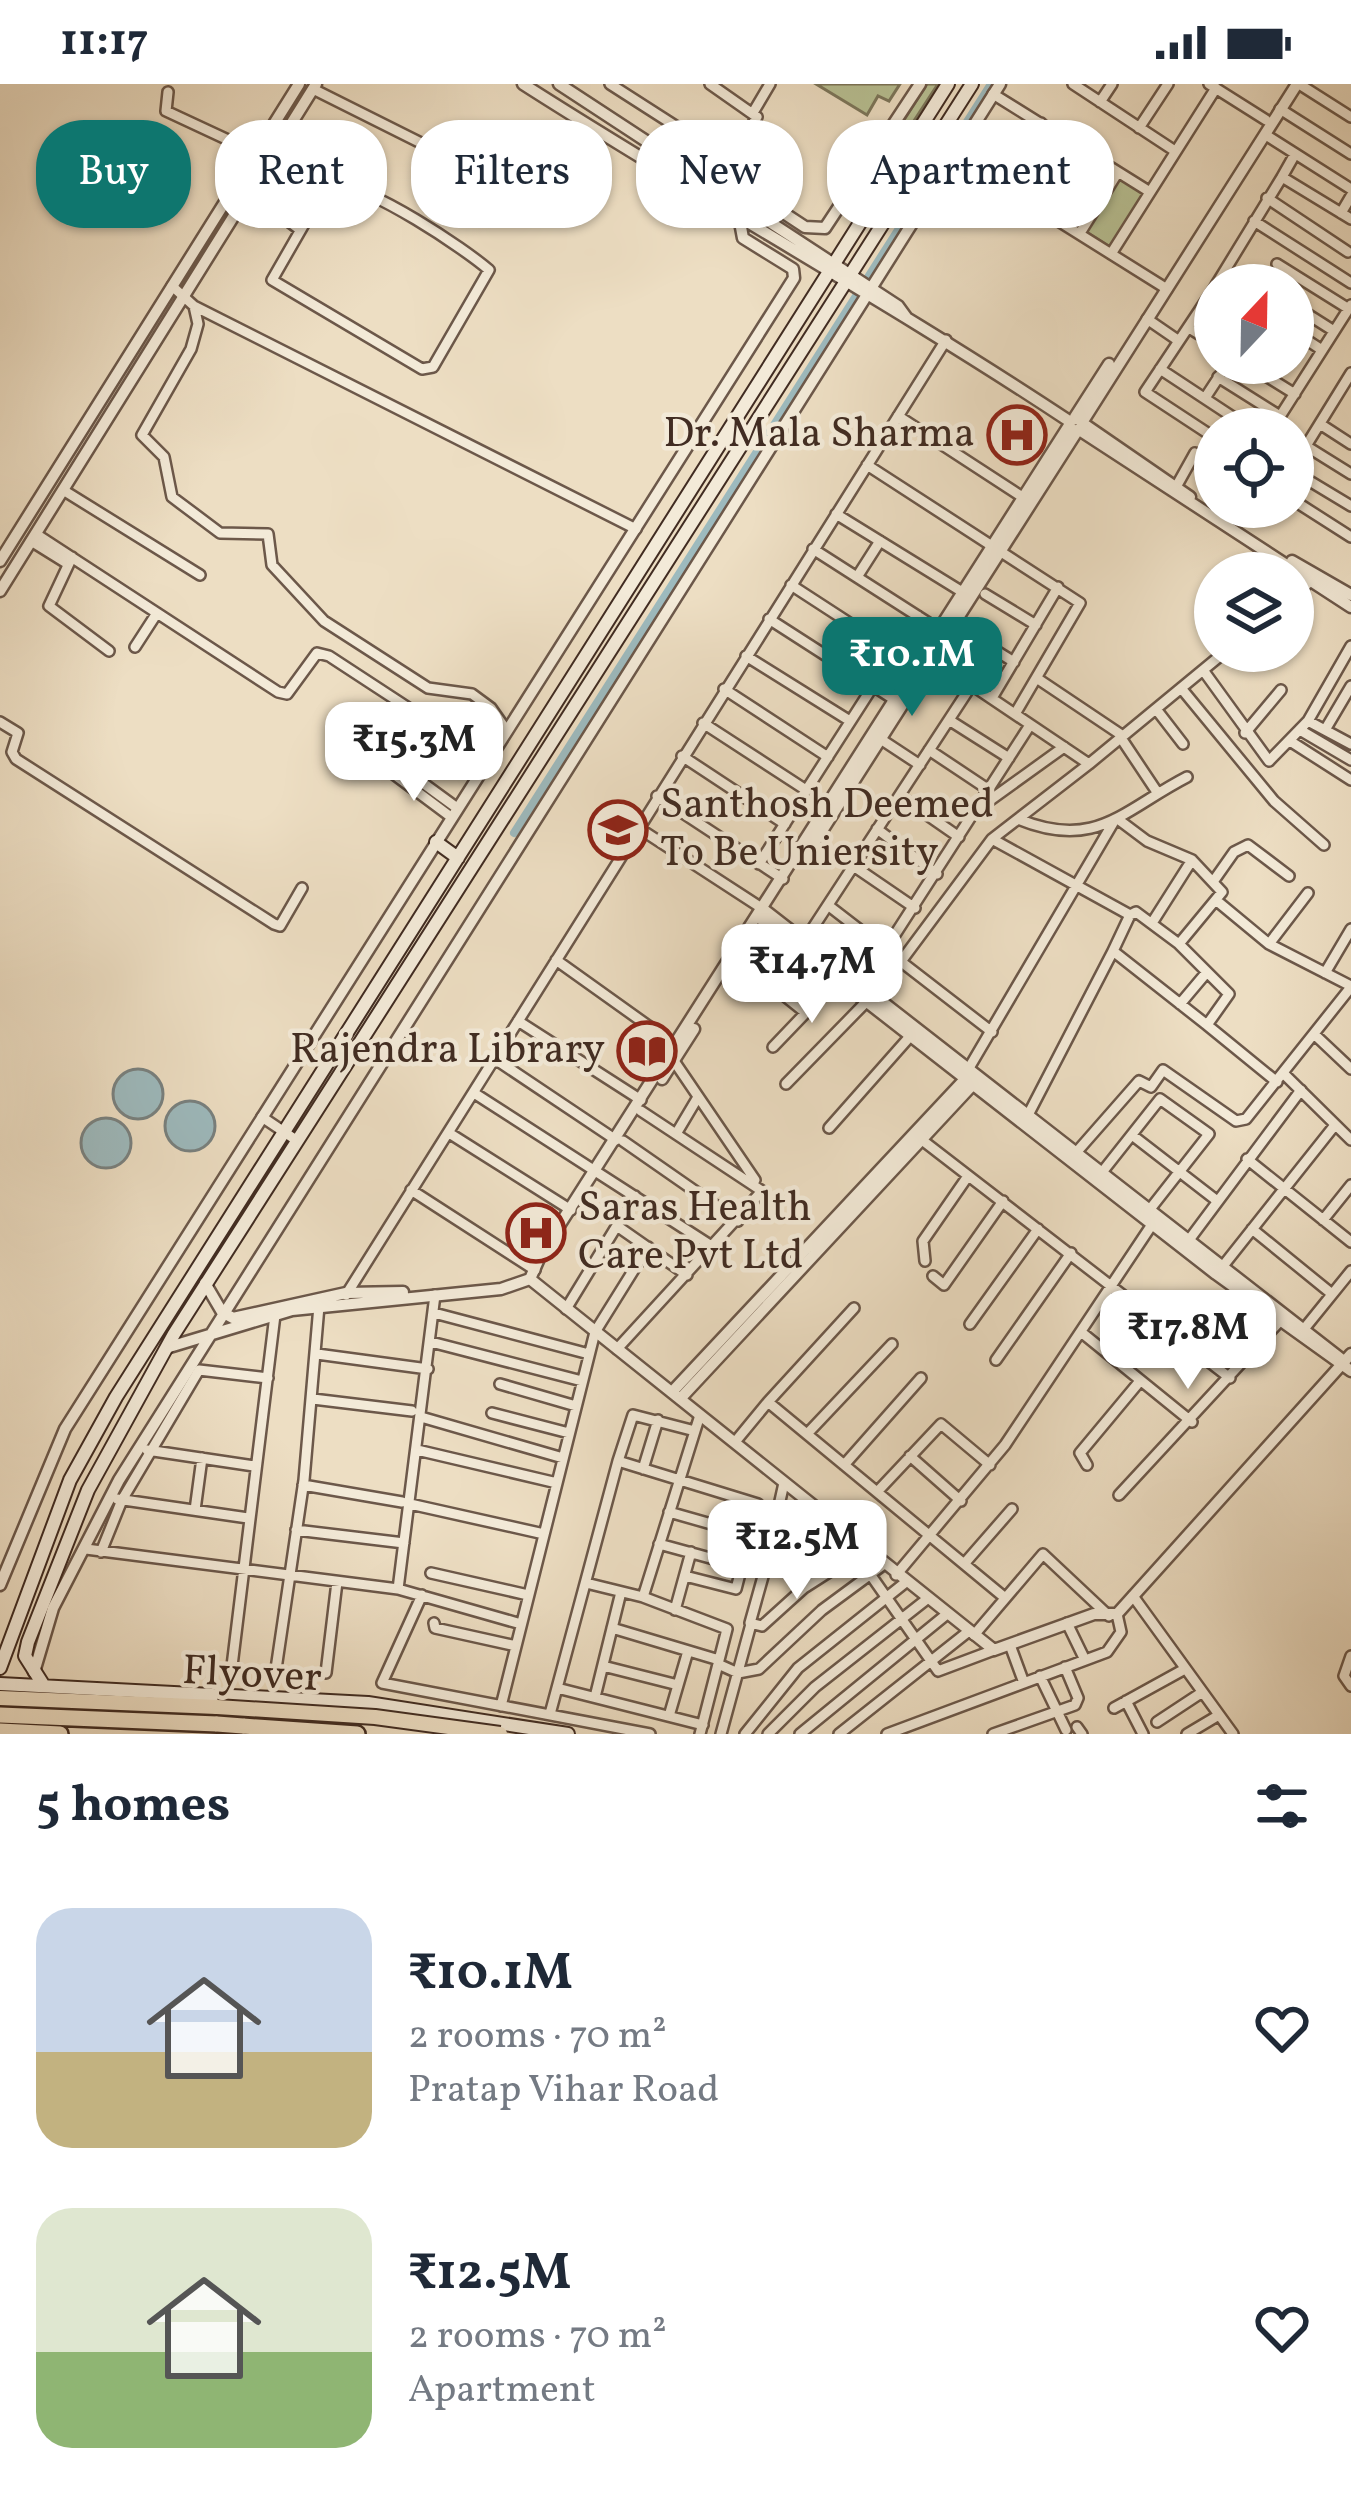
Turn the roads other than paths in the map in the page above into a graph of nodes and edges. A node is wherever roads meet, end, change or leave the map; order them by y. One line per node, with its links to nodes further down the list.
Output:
1 (299, 84): 22 (street)
2 (523, 84): 34 (street)
3 (559, 84): 28 (street)
4 (610, 84): 20 (street)
5 (710, 84): 20 (street)
6 (770, 84): 20 (street)
7 (920, 84): 45 (street)
8 (1073, 84): 18 (street)
9 (1112, 84): 18 (street)
10 (1168, 84): 26 (street)
11 (1295, 84): 19 (street); 21 (street); 25 (street)
12 (948, 85): 56 (main road)
13 (315, 86): 23 (street); 30 (street)
14 (1213, 86): 25 (street); 31 (street)
15 (997, 89): 24 (street); 60 (street)
16 (968, 90): 60 (main road)
17 (168, 92): 27 (street)
18 (1100, 102): 26 (street)
19 (1280, 109): 33 (street); 62 (street)
20 (754, 111)
21 (1351, 117)
22 (277, 120)
23 (294, 120)
24 (1037, 120)
25 (1266, 120): 62 (street)
26 (1139, 128): 31 (street)
27 (215, 134)
28 (636, 136)
29 (1269, 137): 32 (street)
30 (411, 138)
31 (1174, 151): 38 (street)
32 (1295, 154): 37 (street); 39 (street)
33 (1351, 154)
34 (636, 156)
35 (1114, 169): 36 (street)
36 (1118, 172): 38 (street); 52 (street)
37 (1282, 177): 40 (street); 42 (street)
38 (1150, 192): 54 (street)
39 (1351, 192): 42 (street)
40 (1267, 198): 44 (street); 53 (street)
41 (387, 209): 51 (street)
42 (1346, 216)
43 (215, 218): 59 (street)
44 (1254, 221): 55 (street); 57 (street)
45 (803, 226)
46 (226, 228): 63 (street)
47 (741, 228): 106 (street)
48 (751, 228): 56 (street)
49 (775, 228): 56 (street)
50 (1072, 228): 52 (street)
51 (299, 229)
52 (1080, 233): 54 (street)
53 (1349, 250): 57 (street)
54 (1111, 254): 62 (street)
55 (1230, 264)
56 (830, 269): 60 (street); 195 (main road)
57 (1335, 273): 58 (street)
58 (1351, 283)
59 (172, 286): 63 (street); 115 (street)
60 (858, 286): 72 (street); 253 (main road); 298 (street)
61 (1314, 286): 65 (street)
62 (1164, 288): 67 (street); 89 (street)
63 (185, 294): 64 (street); 99 (street)
64 (194, 306): 106 (street); 158 (street)
65 (1350, 307): 71 (street)
66 (1314, 318): 71 (street)
67 (1147, 320): 73 (street); 89 (street)
68 (1194, 320): 69 (street)
69 (1189, 328): 70 (street); 73 (street)
70 (1194, 331)
71 (1334, 331): 75 (street)
72 (946, 340): 86 (street); 89 (street)
73 (1179, 340): 76 (street)
74 (1314, 345): 75 (street)
75 (1322, 350): 81 (street)
76 (1160, 368): 82 (street); 90 (street)
77 (1351, 373): 88 (street)
78 (1213, 384): 82 (street)
79 (1229, 384): 84 (street)
80 (1279, 384): 81 (street)
81 (1294, 394): 85 (street)
82 (1204, 398): 83 (street)
83 (1219, 408)
84 (1267, 408)
85 (1285, 408)
86 (898, 416): 95 (street); 101 (street)
87 (1351, 422): 92 (street)
88 (1320, 424): 91 (street); 92 (street)
89 (1077, 425): 98 (street); 101 (street); 110 (street); 112 (street)
90 (1194, 425)
91 (1314, 433)
92 (1347, 441)
93 (1314, 451): 96 (street)
94 (1194, 456): 98 (street)
95 (867, 465): 104 (street); 110 (street)
96 (1351, 473)
97 (1314, 482): 102 (street)
98 (1176, 487): 100 (street)
99 (64, 490): 108 (street); 116 (street)
100 (1194, 497)
101 (1024, 498): 110 (street)
102 (1351, 506)
103 (1314, 513): 107 (street)
104 (836, 514): 109 (street); 111 (street)
105 (1244, 528): 113 (street)
106 (636, 529): 158 (street)
107 (1351, 537)
108 (34, 538): 114 (street); 121 (street)
109 (880, 541): 117 (street); 122 (street)
110 (998, 548): 120 (street); 122 (street); 136 (street)
111 (813, 549): 117 (street); 119 (street)
112 (1274, 552)
113 (1278, 552)
114 (70, 560): 125 (street); 133 (street)
115 (0, 561)
116 (200, 575)
117 (856, 577): 126 (street)
118 (1314, 578): 124 (street)
119 (790, 585): 127 (street); 134 (street)
120 (1058, 587): 128 (street); 140 (street)
121 (0, 591)
122 (964, 593): 130 (street)
123 (985, 594): 128 (street)
124 (1348, 597)
125 (157, 613): 132 (street); 185 (street)
126 (918, 616): 130 (street); 134 (street)
127 (769, 619): 135 (street); 143 (street)
128 (1036, 625): 137 (street)
129 (961, 629): 137 (street)
130 (941, 631): 136 (street)
131 (1351, 646): 157 (street)
132 (135, 647)
133 (109, 651)
134 (894, 652): 143 (street)
135 (746, 656): 145 (street); 153 (street)
136 (929, 657): 141 (street); 148 (street); 163 (street)
137 (1014, 662): 147 (street)
138 (1201, 672): 144 (street)
139 (1205, 672): 151 (street)
140 (1038, 679): 150 (street); 162 (street)
141 (970, 686): 147 (street); 152 (street)
142 (1351, 686): 160 (street)
143 (872, 688): 148 (street); 153 (street)
144 (1181, 688): 149 (street); 159 (street)
145 (724, 689): 155 (street); 170 (street)
146 (1281, 691): 161 (street)
147 (992, 698): 150 (street)
148 (896, 701): 202 (street)
149 (1156, 709): 162 (street); 165 (street)
150 (1015, 714): 156 (street)
151 (1232, 716): 159 (street); 161 (street)
152 (949, 720): 168 (street); 171 (street)
153 (850, 721): 170 (street)
154 (0, 722): 203 (street)
155 (703, 723): 169 (street); 179 (street)
156 (1030, 725): 167 (street); 171 (street)
157 (1304, 725): 160 (street); 164 (street); 172 (street)
158 (507, 730): 185 (street)
159 (1214, 730): 176 (street)
160 (1325, 730): 166 (street)
161 (1246, 733): 173 (street)
162 (1122, 737): 174 (street); 181 (street)
163 (882, 740): 175 (street); 210 (street)
164 (1290, 741): 173 (street); 178 (street)
165 (1183, 744)
166 (1351, 744)
167 (1064, 748): 174 (street); 184 (street)
168 (929, 750): 175 (street); 180 (street)
169 (682, 755): 182 (street); 188 (street)
170 (828, 757): 179 (street)
171 (1009, 758): 180 (street)
172 (1351, 760)
173 (1269, 761): 176 (street)
174 (1089, 764): 186 (street)
175 (920, 765): 183 (street)
176 (1253, 776): 194 (street)
177 (1187, 777): 181 (street)
178 (1351, 780)
179 (806, 790): 188 (street)
180 (989, 790): 184 (street)
181 (1157, 792): 187 (street)
182 (657, 796): 189 (street); 197 (street)
183 (900, 796): 190 (street); 191 (street)
184 (978, 808): 191 (street)
185 (454, 813): 193 (street)
186 (1018, 819): 187 (street); 192 (street)
187 (1116, 821): 196 (street); 204 (street)
188 (785, 824): 197 (street)
189 (637, 827): 210 (street); 218 (street)
190 (877, 830): 198 (street); 199 (street)
191 (959, 837): 199 (street)
192 (992, 839): 204 (street); 219 (street)
193 (436, 842): 195 (main road); 246 (street)
194 (1324, 845)
195 (458, 858): 253 (main road)
196 (1192, 860): 201 (street); 211 (street)
197 (759, 864): 202 (street)
198 (855, 867): 207 (street); 208 (street)
199 (937, 874): 208 (street)
200 (1288, 876): 201 (street)
201 (1215, 879): 206 (street)
202 (783, 880): 210 (street)
203 (302, 888)
204 (1078, 888): 209 (street); 231 (street)
205 (1308, 893): 215 (street)
206 (1217, 901): 214 (street); 215 (street)
207 (830, 906): 213 (street); 216 (street)
208 (915, 908): 216 (street)
209 (1130, 914): 211 (street); 217 (street)
210 (764, 915): 213 (street); 222 (street); 225 (street)
211 (1153, 923): 214 (street)
212 (1351, 928): 221 (street)
213 (805, 940): 239 (street)
214 (1178, 944): 220 (street)
215 (1268, 944): 221 (street)
216 (887, 946): 219 (street)
217 (1113, 951): 227 (street); 247 (street)
218 (556, 960): 229 (street); 234 (street)
219 (902, 960): 231 (street)
220 (1207, 972): 227 (street); 230 (street)
221 (1325, 973): 224 (street)
222 (842, 976): 226 (street); 228 (street)
223 (766, 981): 228 (street)
224 (1351, 986): 233 (street)
225 (714, 991): 234 (street); 237 (street)
226 (869, 999): 232 (street); 241 (street)
227 (1180, 1004): 230 (street)
228 (806, 1013): 235 (street)
229 (518, 1021): 236 (street); 245 (street)
230 (1207, 1025): 240 (street)
231 (992, 1032): 239 (street)
232 (913, 1033): 239 (street); 249 (street)
233 (1314, 1034): 238 (street); 240 (street)
234 (675, 1045): 245 (street)
235 (773, 1047)
236 (495, 1059): 243 (street); 254 (street)
237 (674, 1061): 244 (street); 245 (street)
238 (1350, 1068)
239 (972, 1075): 247 (street); 255 (street); 268 (street)
240 (1280, 1078): 242 (street); 257 (street)
241 (786, 1084)
242 (1301, 1090): 248 (street); 258 (street)
243 (474, 1093): 250 (street); 261 (street)
244 (698, 1097): 251 (street); 264 (street)
245 (641, 1106): 251 (street); 254 (street)
246 (262, 1118): 253 (street); 384 (street)
247 (1026, 1119): 257 (street)
248 (1335, 1125): 256 (street); 265 (street)
249 (829, 1128)
250 (449, 1133): 266 (street); 271 (street)
251 (676, 1134): 264 (street)
252 (1132, 1135): 259 (street); 260 (street); 260 (street)
253 (290, 1136): 289 (main road); 346 (main road)
254 (620, 1140): 261 (street); 274 (street)
255 (922, 1140): 262 (street); 268 (street)
256 (1351, 1140)
257 (1074, 1155): 259 (street); 272 (street)
258 (1247, 1160): 265 (street); 269 (street)
259 (1103, 1171): 272 (street)
260 (1179, 1172): 269 (street); 272 (street)
261 (599, 1173): 267 (street); 271 (street); 285 (street)
262 (968, 1176): 270 (street); 283 (street)
263 (1351, 1185): 273 (street)
264 (760, 1188): 274 (street)
265 (1284, 1189): 273 (street); 277 (street)
266 (411, 1190): 285 (street); 294 (street)
267 (634, 1196): 275 (street); 281 (street)
268 (861, 1198): 322 (street)
269 (1216, 1200): 279 (street)
270 (1003, 1201): 276 (street); 288 (street)
271 (572, 1210): 285 (street)
272 (1149, 1215): 279 (street); 291 (street)
273 (1323, 1220): 278 (street)
274 (737, 1221): 281 (street)
275 (617, 1226): 280 (street); 297 (street)
276 (1038, 1229): 282 (street); 302 (street)
277 (1252, 1229): 284 (street); 292 (street)
278 (1351, 1242)
279 (1187, 1243): 284 (street)
280 (648, 1247): 287 (street); 304 (street)
281 (713, 1247): 287 (street)
282 (1071, 1253): 291 (street); 313 (street)
283 (925, 1261)
284 (1220, 1269): 301 (street); 303 (street)
285 (535, 1270): 290 (street); 297 (street)
286 (1351, 1271): 292 (street)
287 (687, 1275): 310 (street)
288 (933, 1276)
289 (205, 1283): 298 (street); 309 (main road)
290 (514, 1285): 293 (street); 294 (street)
291 (1114, 1285): 305 (street); 318 (street)
292 (1333, 1294): 303 (street)
293 (435, 1295): 294 (street); 299 (street)
294 (346, 1298): 295 (street); 298 (street)
295 (319, 1306): 300 (street); 311 (street)
296 (854, 1308): 324 (street)
297 (566, 1309): 304 (street)
298 (222, 1312): 306 (street)
299 (434, 1313): 307 (street); 312 (street)
300 (275, 1315): 306 (street); 316 (street)
301 (1280, 1321): 314 (street); 318 (street)
302 (970, 1324)
303 (1304, 1329): 314 (street)
304 (595, 1332): 310 (street); 312 (street)
305 (1081, 1332): 320 (street); 342 (street)
306 (208, 1337): 309 (street); 335 (street)
307 (431, 1342): 315 (street); 319 (street)
308 (892, 1344): 333 (street)
309 (166, 1348): 348 (main road)
310 (617, 1349): 322 (street)
311 (316, 1354): 315 (street); 323 (street)
312 (589, 1354): 319 (street)
313 (997, 1360)
314 (1347, 1365): 390 (street)
315 (428, 1370): 327 (street)
316 (268, 1378): 335 (street); 343 (street)
317 (921, 1378): 341 (street)
318 (1230, 1378): 330 (street)
319 (582, 1381): 325 (street)
320 (1140, 1381): 330 (street); 344 (street)
321 (500, 1384): 325 (street)
322 (676, 1396): 328 (street)
323 (313, 1399): 327 (street); 351 (street)
324 (768, 1402): 333 (street); 334 (street)
325 (576, 1406): 332 (street)
326 (492, 1413): 332 (street)
327 (416, 1414): 336 (street); 339 (street)
328 (700, 1415): 331 (street); 334 (street)
329 (658, 1420): 331 (street); 340 (street); 345 (street)
330 (1192, 1422): 353 (street)
331 (694, 1431): 347 (street)
332 (569, 1433): 339 (street)
333 (807, 1434): 341 (street)
334 (735, 1442): 350 (street)
335 (144, 1450): 338 (street); 354 (street)
336 (417, 1450): 349 (street); 356 (street)
337 (910, 1456): 342 (street); 352 (street); 355 (street)
338 (202, 1458): 343 (street); 358 (street)
339 (563, 1458): 349 (street)
340 (618, 1462): 345 (street); 383 (street)
341 (844, 1465): 352 (street)
342 (990, 1465): 355 (street)
343 (254, 1466): 361 (street)
344 (1087, 1466)
345 (644, 1469): 347 (street)
346 (74, 1473): 348 (main road); 416 (main road)
347 (679, 1479): 359 (street); 364 (street)
348 (92, 1481): 419 (main road)
349 (556, 1483): 363 (street)
350 (784, 1483): 360 (street); 372 (street)
351 (303, 1485): 356 (street); 362 (street)
352 (877, 1492): 365 (street)
353 (1119, 1495)
354 (116, 1499): 358 (street); 369 (street); 370 (street)
355 (961, 1501): 365 (street)
356 (406, 1503): 363 (street); 366 (street)
357 (1012, 1509): 373 (street)
358 (195, 1510): 361 (street)
359 (669, 1512): 364 (street); 367 (street)
360 (823, 1516): 368 (street); 372 (street)
361 (248, 1518): 376 (street)
362 (296, 1530): 366 (street); 379 (street)
363 (544, 1534): 388 (street)
364 (750, 1535): 375 (street)
365 (930, 1536): 373 (street); 381 (street)
366 (404, 1543): 385 (street)
367 (659, 1544): 371 (street); 391 (street)
368 (865, 1549): 374 (street); 401 (street)
369 (86, 1550): 370 (street); 419 (street)
370 (101, 1552): 376 (street)
371 (691, 1552): 375 (street); 380 (street)
372 (767, 1559): 401 (street)
373 (964, 1564): 393 (street)
374 (883, 1565): 378 (street); 381 (street)
375 (743, 1567): 380 (street)
376 (245, 1570): 379 (street); 413 (street)
377 (431, 1573): 388 (street)
378 (870, 1574): 389 (street); 421 (street)
379 (288, 1576): 382 (street); 417 (street)
380 (685, 1576): 394 (street)
381 (901, 1579): 389 (street); 392 (street)
382 (337, 1582): 385 (street); 420 (street)
383 (586, 1583): 386 (street); 428 (street)
384 (0, 1585)
385 (398, 1589): 387 (street)
386 (621, 1592): 391 (street); 402 (street)
387 (422, 1595): 400 (street); 435 (street)
388 (528, 1595): 400 (street)
389 (887, 1595): 397 (street); 456 (street)
390 (1133, 1596): 396 (street); 418 (street)
391 (643, 1597): 394 (street)
392 (927, 1598): 395 (street); 397 (street)
393 (1004, 1598): 396 (street); 403 (street)
394 (675, 1610): 412 (street)
395 (947, 1614): 403 (street); 404 (street)
396 (1113, 1615): 399 (street); 410 (street)
397 (899, 1617): 404 (street); 457 (street)
398 (434, 1623): 406 (street)
399 (1067, 1623): 405 (street); 410 (street)
400 (521, 1624): 406 (street)
401 (751, 1624): 421 (street)
402 (612, 1628): 408 (street); 414 (street)
403 (971, 1633): 407 (street); 411 (street)
404 (915, 1640): 411 (street); 458 (street)
405 (1010, 1645): 407 (street); 423 (street)
406 (516, 1646): 435 (street)
407 (994, 1650): 411 (street)
408 (688, 1651): 412 (street); 425 (street)
409 (1351, 1656): 427 (street)
410 (1085, 1660): 415 (street)
411 (931, 1661): 459 (street)
412 (718, 1662): 421 (street); 445 (street)
413 (232, 1666)
414 (603, 1666): 425 (street); 432 (street)
415 (1064, 1667): 422 (street); 437 (street)
416 (0, 1668)
417 (277, 1669)
418 (1183, 1670): 431 (street); 434 (street)
419 (34, 1673): 426 (main road)
420 (326, 1673)
421 (738, 1673): 455 (street)
422 (1040, 1676): 423 (street); 437 (street)
423 (1024, 1683): 442 (street)
424 (0, 1684): 426 (main road)
425 (678, 1685): 441 (street)
426 (44, 1686): 429 (main road)
427 (1351, 1686)
428 (557, 1688): 432 (street); 438 (street)
429 (222, 1693): 430 (main road); 444 (main road)
430 (238, 1694): 447 (main road); 453 (main road)
431 (1201, 1694): 440 (street); 443 (street)
432 (595, 1697): 441 (street)
433 (0, 1698): 452 (highway, Flyover, bridge)
434 (1126, 1702): 436 (street); 463 (street)
435 (501, 1706): 438 (street)
436 (1114, 1708)
437 (1056, 1712): 449 (street); 462 (street)
438 (550, 1714): 454 (street)
439 (0, 1715): 444 (highway)
440 (1219, 1715): 464 (street); 465 (street)
441 (669, 1716): 445 (street)
442 (924, 1718): 448 (street); 461 (street)
443 (1157, 1722)
444 (219, 1729): 447 (highway, bridge)
445 (701, 1729)
446 (0, 1730): 450 (highway)
447 (240, 1730): 451 (highway)
448 (903, 1730): 460 (street)
449 (1075, 1730)
450 (60, 1734)
451 (357, 1734)
452 (500, 1734)
453 (568, 1734)
454 (650, 1734)
455 (721, 1734)
456 (745, 1734)
457 (768, 1734)
458 (800, 1734)
459 (839, 1734)
460 (886, 1734)
461 (931, 1734)
462 (993, 1734)
463 (1143, 1734)
464 (1187, 1734)
465 (1233, 1734)

